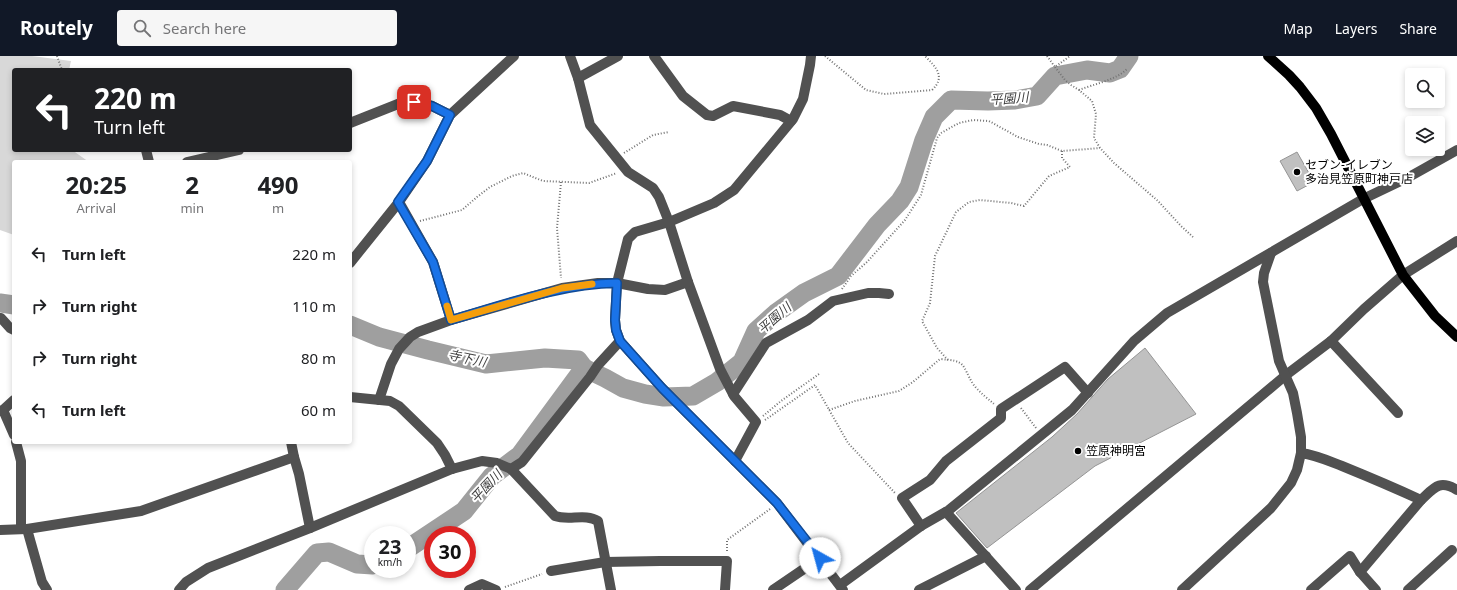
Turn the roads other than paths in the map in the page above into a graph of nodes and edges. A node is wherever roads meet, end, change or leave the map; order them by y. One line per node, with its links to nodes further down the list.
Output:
1 (514, 56): 8 (street)
2 (570, 56): 7 (street)
3 (618, 56): 7 (street)
4 (654, 56): 9 (street)
5 (811, 56): 9 (street)
6 (1268, 56): 14 (main road)
7 (578, 78): 16 (street)
8 (450, 115): 10 (street); 15 (street)
9 (791, 121): 16 (street)
10 (352, 122)
11 (1457, 150): 14 (street)
12 (230, 152): 13 (street)
13 (196, 160)
14 (1364, 199): 18 (street); 20 (main road)
15 (398, 202): 19 (street); 25 (street)
16 (669, 222): 21 (street); 22 (street)
17 (1457, 241): 20 (street)
18 (1271, 254): 30 (street); 32 (street)
19 (352, 260)
20 (1403, 275): 27 (main road); 29 (street)
21 (688, 282): 22 (street); 31 (street)
22 (617, 283): 25 (street); 28 (street)
23 (889, 294): 31 (street)
24 (1, 318): 26 (street)
25 (451, 320): 34 (street)
26 (12, 329)
27 (1457, 337)
28 (620, 341): 43 (street); 45 (street)
29 (1331, 341): 30 (street); 37 (street)
30 (1286, 375): 41 (street); 69 (street)
31 (730, 390): 43 (street)
32 (1088, 393): 48 (street); 49 (street)
33 (352, 397): 34 (street)
34 (379, 400): 44 (street)
35 (12, 402): 36 (street)
36 (1, 410): 38 (street)
37 (1398, 413)
38 (12, 431)
39 (17, 444): 51 (street)
40 (291, 444): 42 (street)
41 (1301, 453): 47 (street); 70 (street)
42 (294, 457): 50 (street); 51 (street)
43 (735, 461): 55 (street)
44 (452, 469): 45 (street); 50 (street)
45 (511, 469): 56 (street)
46 (1457, 490): 47 (street)
47 (1421, 500): 58 (street)
48 (946, 512): 49 (street); 54 (street)
49 (920, 526): 59 (street)
50 (310, 528): 62 (street)
51 (24, 529): 52 (street); 61 (street)
52 (0, 530)
53 (1452, 550): 73 (street)
54 (986, 556): 67 (street); 68 (street)
55 (820, 558): 59 (street); 66 (street)
56 (605, 562): 57 (street); 64 (street); 65 (street)
57 (551, 572)
58 (1360, 572): 71 (street); 72 (street)
59 (841, 587)
60 (499, 589): 63 (street)
61 (47, 590)
62 (178, 590)
63 (469, 590)
64 (611, 590)
65 (725, 590)
66 (773, 590)
67 (919, 590)
68 (1016, 590)
69 (1030, 590)
70 (1182, 590)
71 (1311, 590)
72 (1376, 590)
73 (1408, 590)

